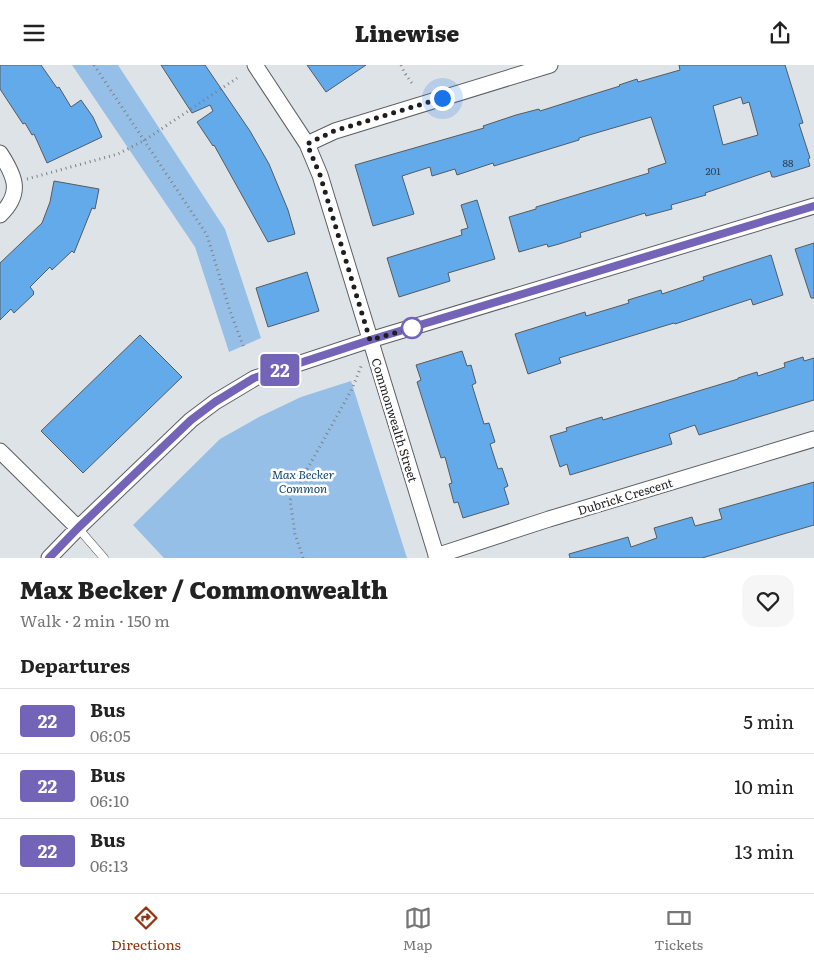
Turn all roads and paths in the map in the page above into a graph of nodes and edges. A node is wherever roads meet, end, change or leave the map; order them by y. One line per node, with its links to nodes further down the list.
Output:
1 (94, 65): 7 (path)
2 (255, 65): 8 (street, Commonwealth Street)
3 (401, 65): 6 (path)
4 (550, 65): 8 (street)
5 (237, 78): 7 (path)
6 (414, 86)
7 (145, 140): 10 (path); 14 (path)
8 (307, 144): 13 (street, Commonwealth Street)
9 (0, 153): 10 (street)
10 (15, 182): 12 (street)
11 (814, 206): 13 (street)
12 (0, 215)
13 (370, 340): 17 (street); 18 (street, Commonwealth Street); 21 (path)
14 (244, 348)
15 (814, 439): 18 (street, Dubrick Crescent)
16 (0, 451): 17 (street)
17 (78, 528): 19 (street); 20 (lane)
18 (437, 557)
19 (49, 558)
20 (104, 558)
21 (303, 558)

